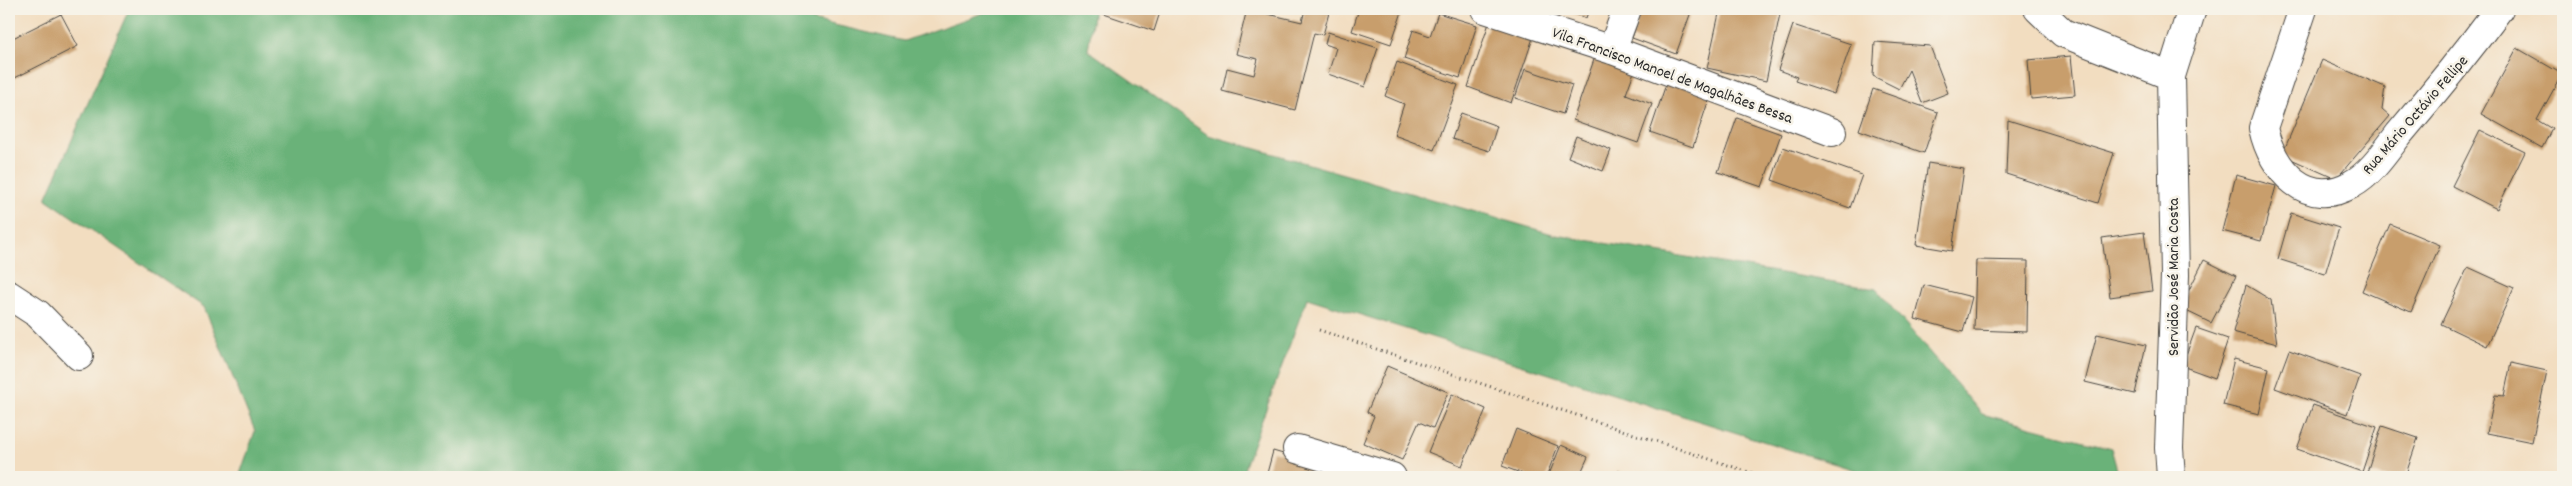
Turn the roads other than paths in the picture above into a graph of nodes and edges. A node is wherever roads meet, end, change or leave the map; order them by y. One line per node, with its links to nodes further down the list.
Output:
1 (1485, 9): 7 (street, Vila Francisco Manoel de Magalhães Bessa)
2 (1626, 9): 7 (street)
3 (2038, 9): 8 (street)
4 (2192, 9): 8 (street, Servidão José Maria Costa)
5 (2303, 9): 6 (street, Rua Mário Octávio Fellipe)
6 (2499, 9)
7 (1612, 50): 9 (street, Vila Francisco Manoel de Magalhães Bessa)
8 (2170, 76): 14 (street, Servidão José Maria Costa)
9 (1832, 132)
10 (9, 295): 11 (street)
11 (79, 356)
12 (1297, 449): 13 (street)
13 (1392, 477)
14 (2172, 477)

